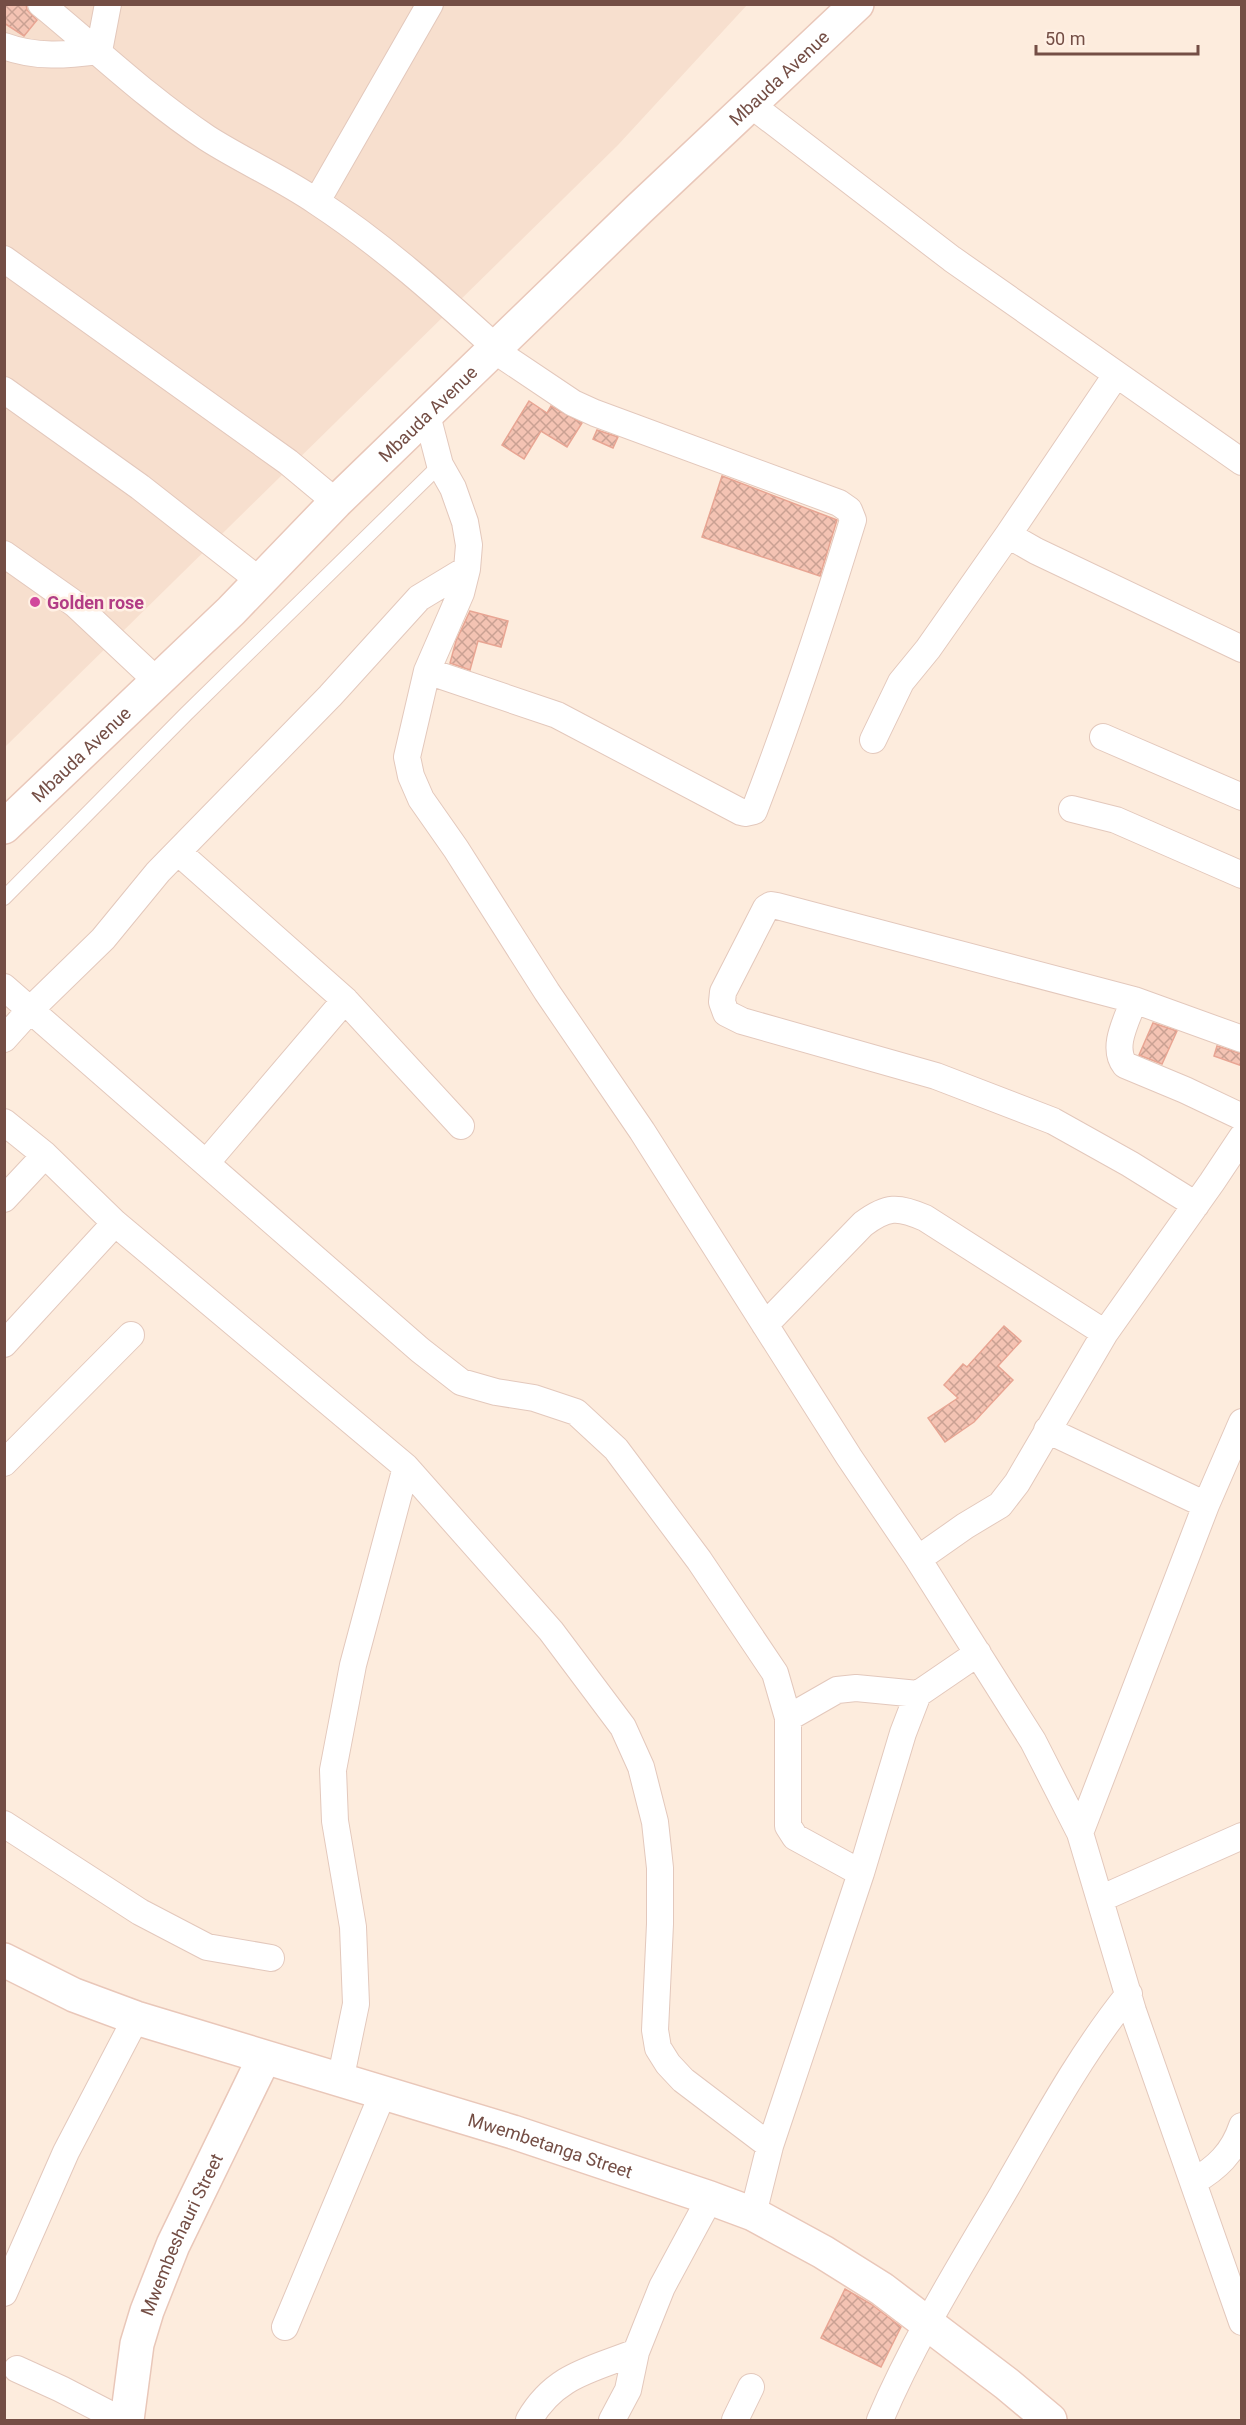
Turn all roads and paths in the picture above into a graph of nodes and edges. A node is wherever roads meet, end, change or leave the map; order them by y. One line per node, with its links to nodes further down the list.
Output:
1 (41, 4): 6 (street)
2 (108, 4): 6 (street)
3 (430, 4): 8 (street)
4 (857, 4): 7 (street, Mbauda Avenue)
5 (4, 46): 6 (street)
6 (99, 51): 8 (street)
7 (750, 104): 10 (street, Mbauda Avenue); 11 (street)
8 (317, 201): 10 (street)
9 (4, 259): 16 (street)
10 (494, 350): 13 (street, Mbauda Avenue); 22 (street)
11 (1116, 375): 14 (street); 17 (street)
12 (4, 390): 20 (street)
13 (427, 415): 15 (street); 16 (street, Mbauda Avenue)
14 (1242, 462)
15 (440, 465): 19 (street); 31 (lane)
16 (336, 502): 20 (street, Mbauda Avenue)
17 (1008, 535): 21 (street); 25 (street)
18 (4, 554): 23 (street)
19 (467, 569): 22 (street); 29 (street)
20 (260, 581): 23 (street, Mbauda Avenue)
21 (1242, 650)
22 (427, 671): 47 (street)
23 (157, 681): 28 (street, Mbauda Avenue)
24 (1104, 737): 26 (street)
25 (873, 740)
26 (1242, 797)
27 (1072, 810): 30 (street)
28 (4, 827)
29 (178, 852): 33 (street); 35 (street)
30 (1242, 875)
31 (4, 898)
32 (4, 987): 35 (street)
33 (345, 1000): 40 (street); 43 (street)
34 (1134, 1000): 37 (street); 38 (street); 45 (street)
35 (31, 1009): 36 (street); 43 (street)
36 (4, 1039)
37 (1242, 1039)
38 (1242, 1117)
39 (4, 1122): 42 (street)
40 (461, 1126)
41 (1242, 1137): 45 (street)
42 (45, 1155): 44 (street); 46 (street)
43 (207, 1162): 59 (street)
44 (4, 1199)
45 (1196, 1205): 48 (street)
46 (115, 1223): 50 (street); 54 (street)
47 (765, 1325): 48 (street); 56 (street)
48 (1105, 1333): 52 (street)
49 (131, 1335): 53 (street)
50 (4, 1344)
51 (1242, 1422): 55 (street)
52 (1047, 1430): 55 (street); 56 (street)
53 (4, 1463)
54 (406, 1467): 70 (street); 73 (street)
55 (1206, 1505): 61 (street)
56 (918, 1559): 57 (street)
57 (978, 1653): 58 (street); 61 (street)
58 (918, 1694): 59 (street); 63 (street)
59 (788, 1718): 63 (street)
60 (4, 1824): 65 (street)
61 (1080, 1833): 64 (street)
62 (1242, 1836): 64 (street)
63 (861, 1873): 73 (street)
64 (1100, 1899): 67 (street)
65 (271, 1958)
66 (4, 1959): 68 (street, Mwembetanga Street)
67 (1129, 1994): 74 (street); 79 (street)
68 (136, 2018): 69 (street, Mwembetanga Street); 77 (street)
69 (264, 2058): 70 (street, Mwembetanga Street); 85 (street, Mwembeshauri Street)
70 (340, 2080): 71 (street, Mwembetanga Street)
71 (383, 2093): 75 (street, Mwembetanga Street); 80 (street)
72 (1242, 2126): 74 (street)
73 (770, 2146): 76 (street)
74 (1193, 2182): 78 (street)
75 (710, 2198): 76 (street, Mwembetanga Street); 81 (street)
76 (753, 2214): 79 (street, Mwembetanga Street)
77 (4, 2294)
78 (1242, 2322)
79 (928, 2324): 89 (street); 90 (street, Mwembetanga Street)
80 (285, 2327)
81 (636, 2352): 86 (street); 87 (street)
82 (17, 2369): 84 (street)
83 (751, 2387): 88 (street)
84 (121, 2421)
85 (126, 2421)
86 (529, 2421)
87 (612, 2421)
88 (735, 2421)
89 (880, 2421)
90 (1050, 2421)

